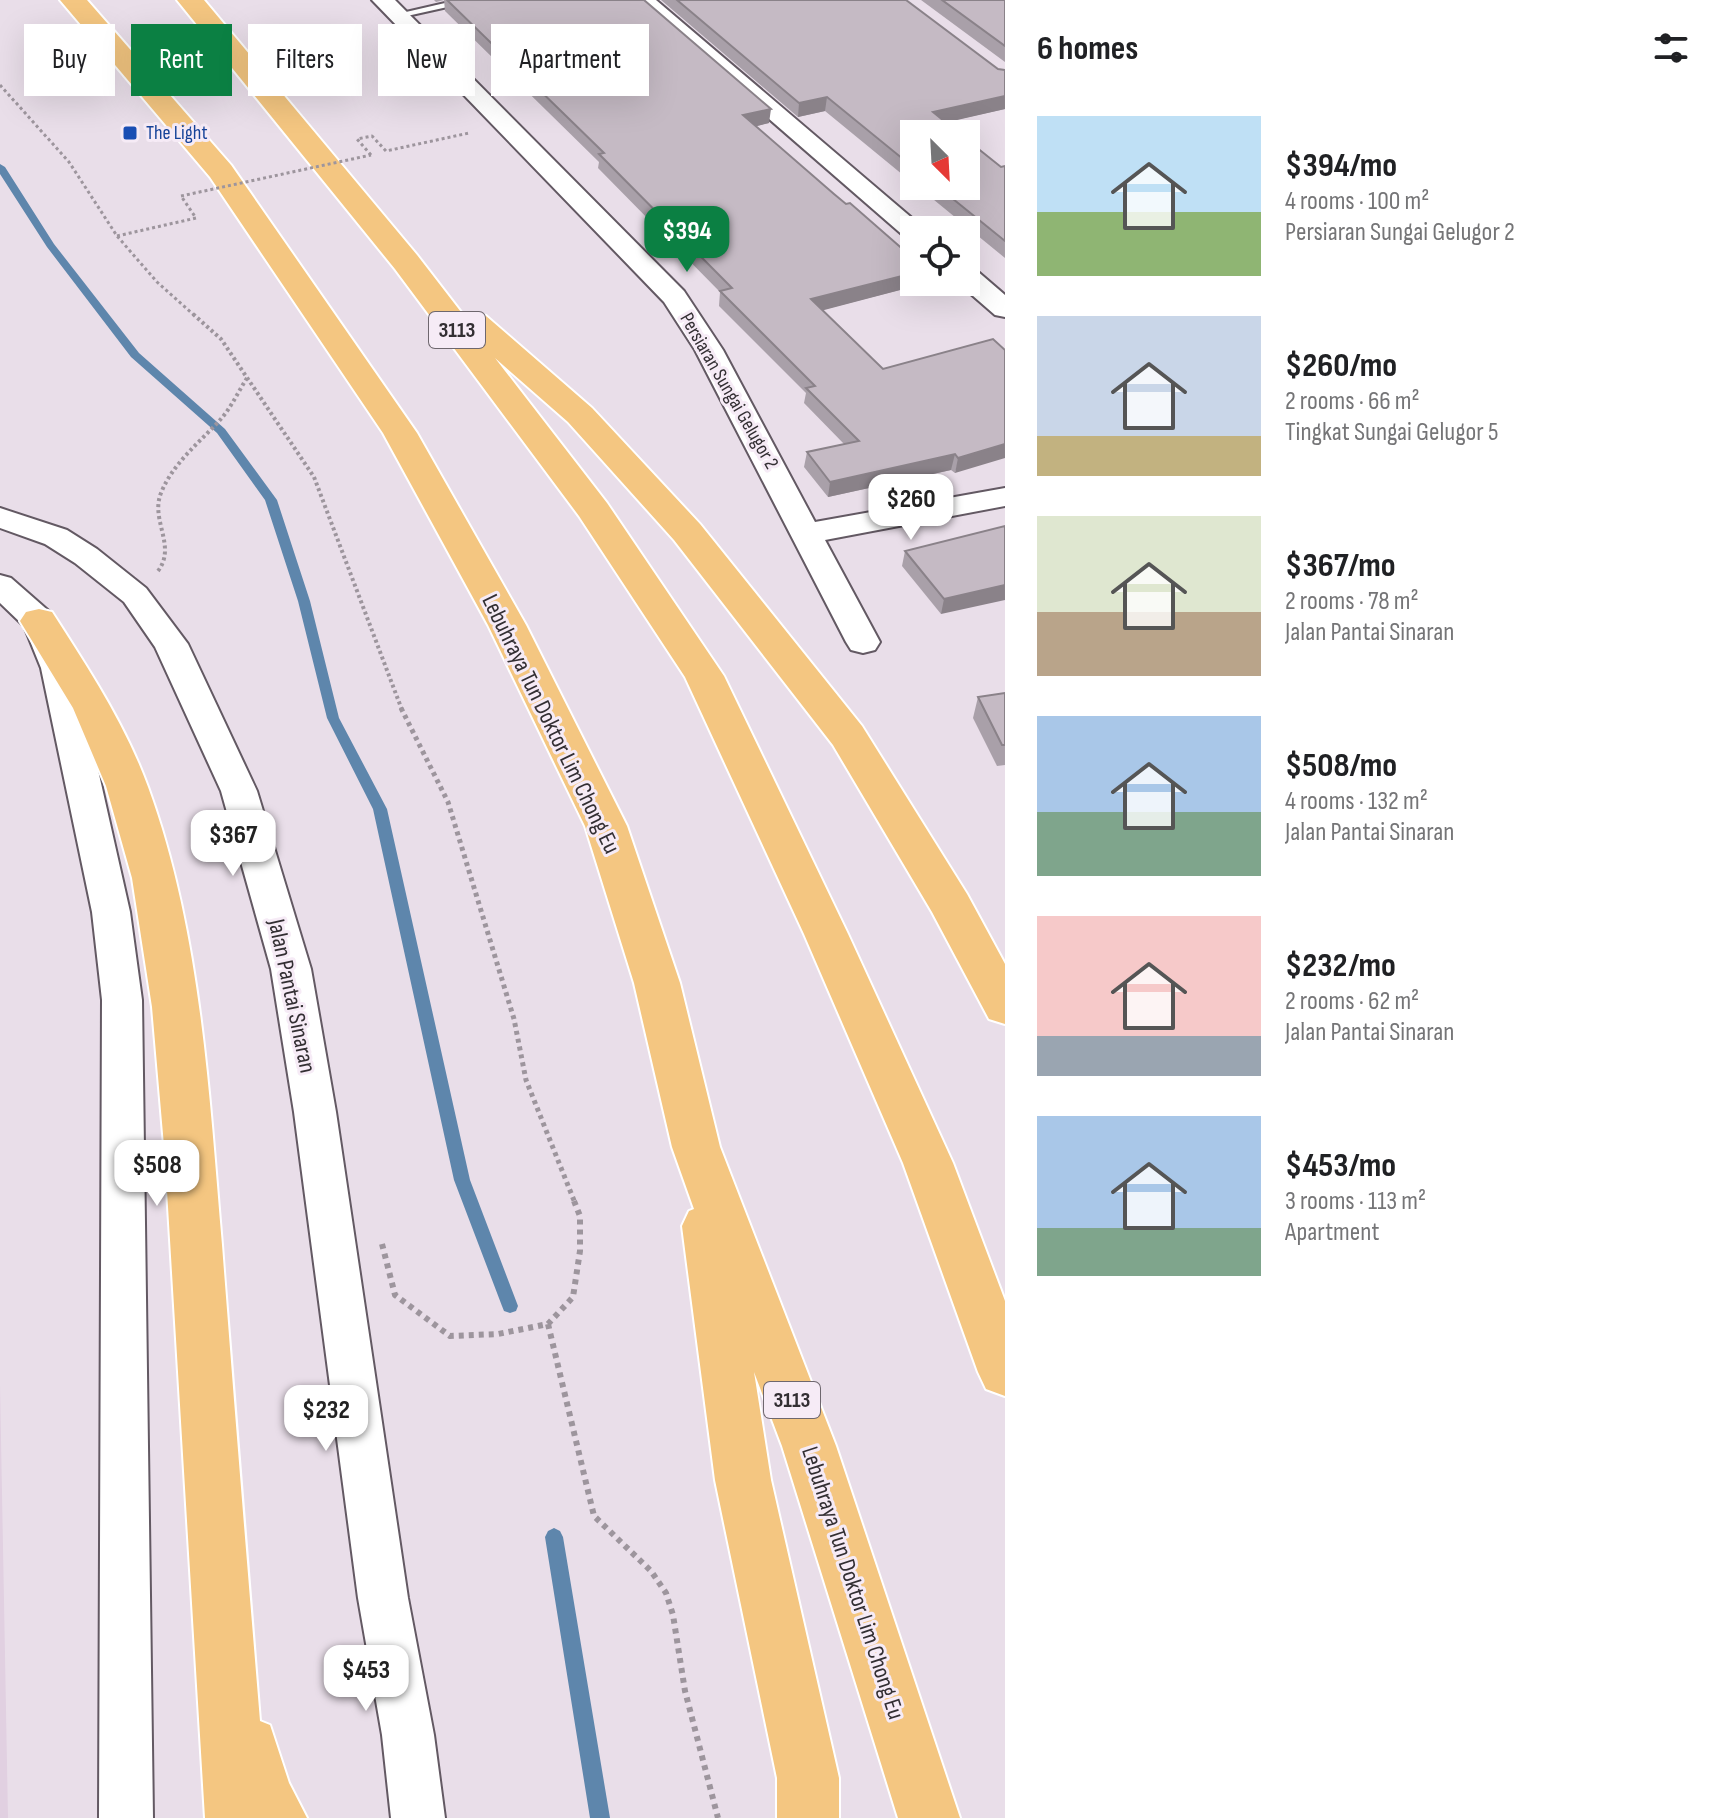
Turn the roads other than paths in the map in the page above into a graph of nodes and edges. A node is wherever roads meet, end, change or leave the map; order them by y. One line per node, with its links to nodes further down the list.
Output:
1 (73, 0): 17 (highway, Lebuhraya Tun Doktor Lim Chong Eu / 3113)
2 (190, 0): 7 (highway, 3113)
3 (474, 0): 5 (lane)
4 (643, 0): 6 (street)
5 (390, 7): 12 (street, Persiaran Sungai Gelugor 2)
6 (900, 219)
7 (406, 262): 16 (highway); 18 (highway, 3113)
8 (980, 288): 9 (street)
9 (1004, 308)
10 (1005, 497): 12 (street)
11 (0, 517): 23 (street, Jalan Pantai Sinaran)
12 (808, 533): 15 (street, Persiaran Sungai Gelugor 2)
13 (0, 585): 14 (street)
14 (39, 621): 19 (highway); 20 (street)
15 (863, 642)
16 (1005, 1006)
17 (696, 1147): 24 (highway); 25 (highway, Lebuhraya Tun Doktor Lim Chong Eu / 3113)
18 (1005, 1372)
19 (226, 1667): 21 (highway); 22 (highway)
20 (126, 1818)
21 (236, 1818)
22 (276, 1818)
23 (418, 1818)
24 (808, 1818)
25 (929, 1818)

